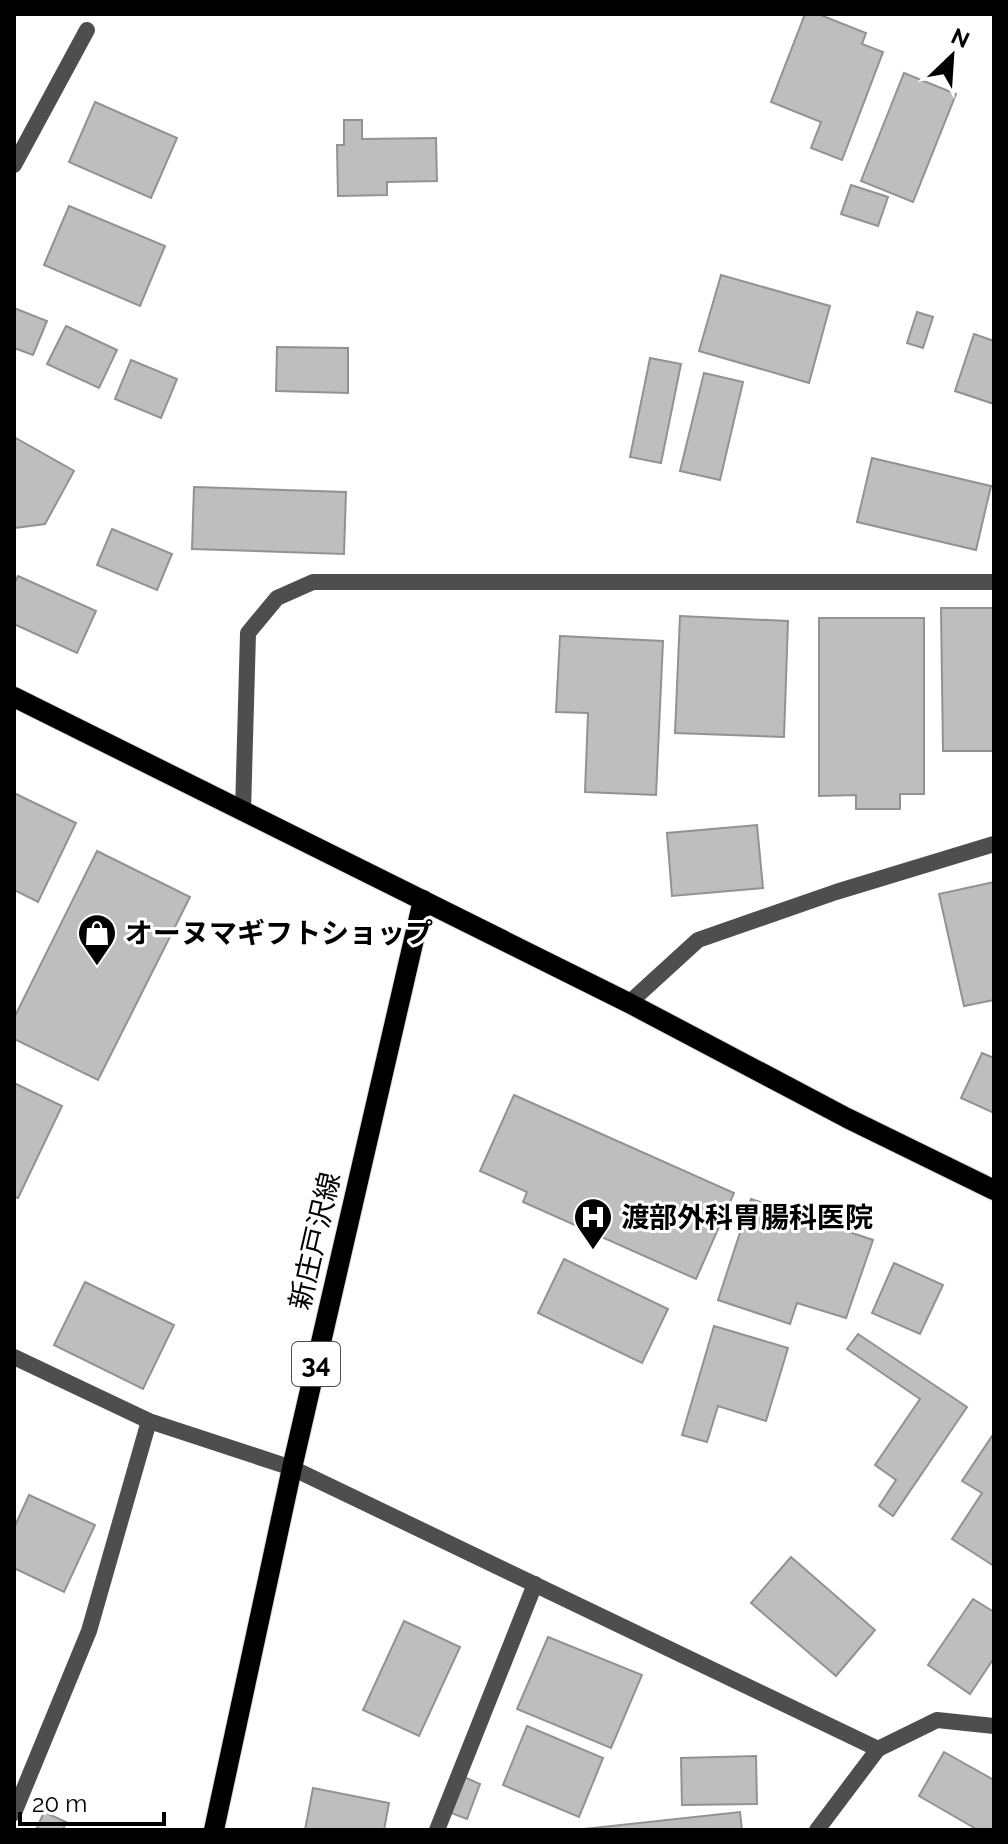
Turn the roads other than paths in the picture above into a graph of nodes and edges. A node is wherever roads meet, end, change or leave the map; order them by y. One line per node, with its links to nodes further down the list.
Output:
1 (87, 30): 2 (street)
2 (14, 165)
3 (994, 582): 5 (street)
4 (14, 697): 5 (main road)
5 (243, 811): 7 (main road)
6 (994, 844): 8 (street)
7 (423, 900): 8 (main road); 12 (main road, 新庄戸沢線 / 34)
8 (629, 1003): 9 (main road)
9 (994, 1190)
10 (14, 1357): 11 (street)
11 (149, 1421): 12 (street); 16 (street)
12 (292, 1468): 13 (street); 17 (main road, 新庄戸沢線 / 34)
13 (535, 1584): 15 (street); 18 (street)
14 (994, 1726): 15 (street)
15 (878, 1749): 19 (street)
16 (14, 1813)
17 (214, 1830)
18 (437, 1830)
19 (817, 1830)

